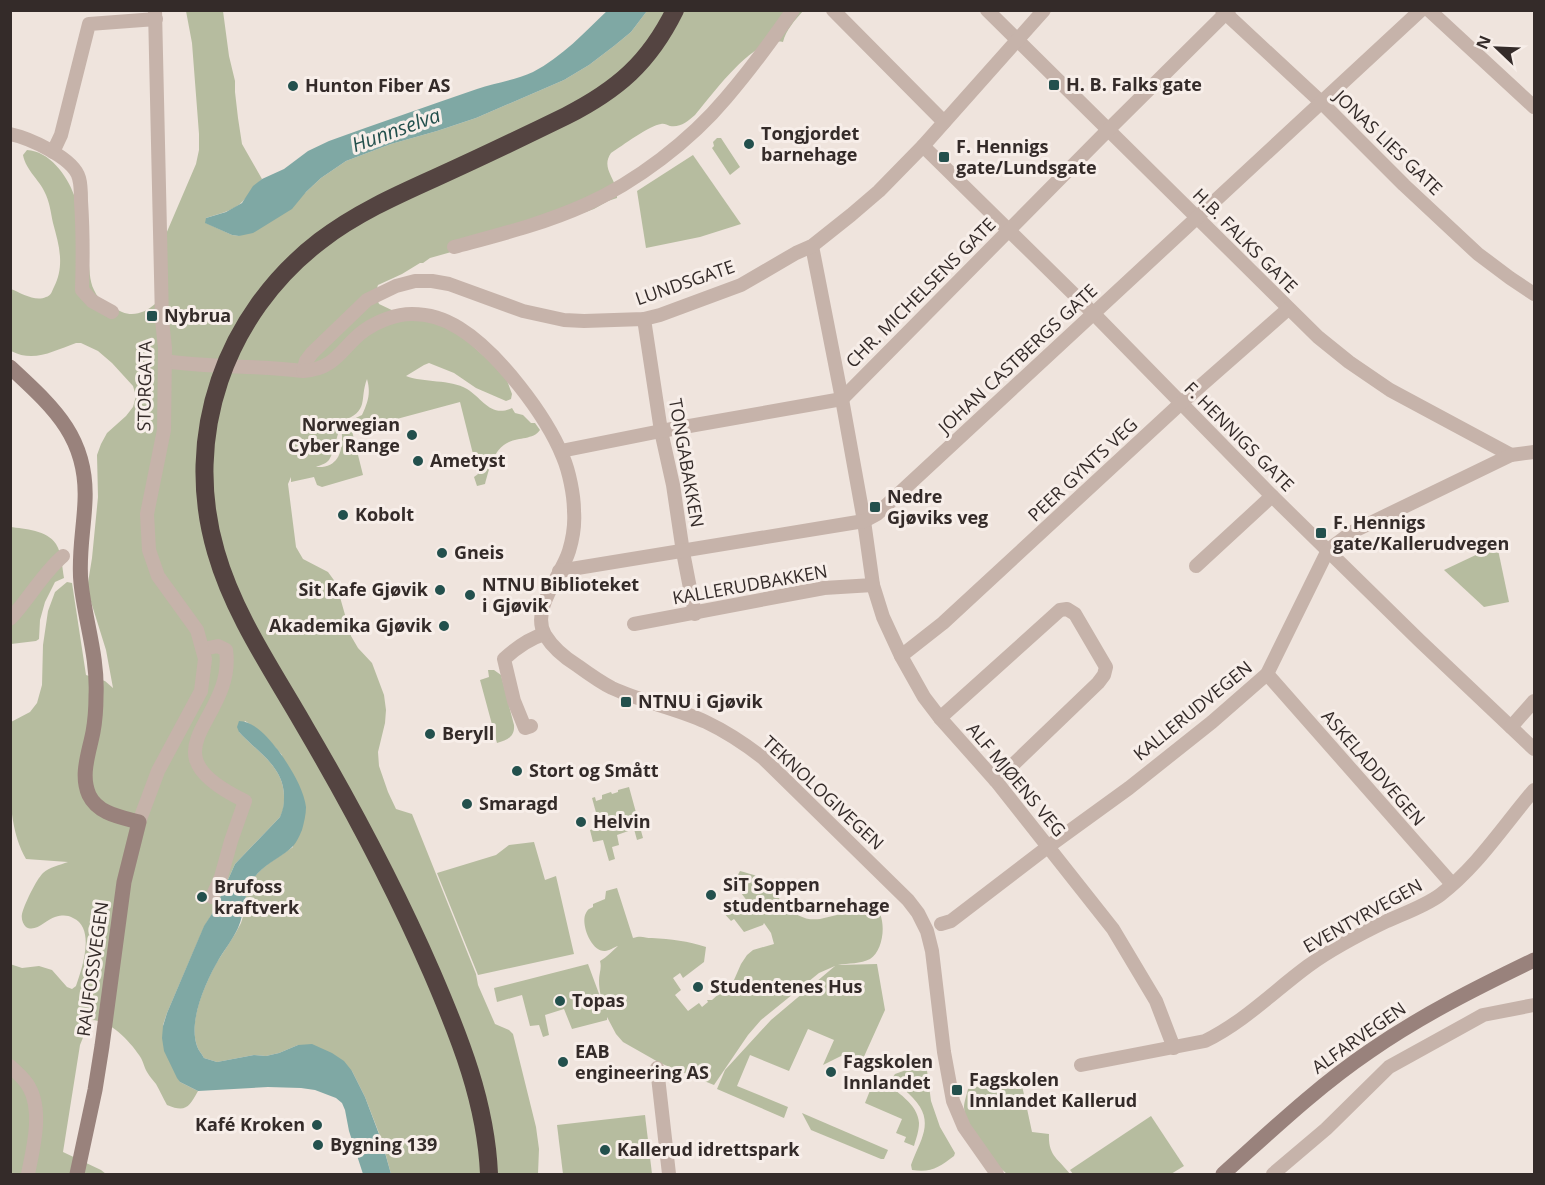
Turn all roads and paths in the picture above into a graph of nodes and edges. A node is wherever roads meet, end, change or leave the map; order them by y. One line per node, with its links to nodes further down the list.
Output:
1 (675, 10): 73 (highway)
2 (793, 10): 22 (street)
3 (833, 10): 14 (street)
4 (987, 10): 11 (street, H.B. FALKS GATE)
5 (1044, 10): 11 (street, LUNDSGATE)
6 (1421, 10): 12 (street, JOHAN CASTBERGS GATE)
7 (1429, 10): 13 (street)
8 (1225, 12): 12 (street, JONAS LIES GATE); 15 (street, CHR. MICHELSENS GATE)
9 (156, 15): 10 (street); 28 (street, STORGATA)
10 (90, 17): 18 (street)
11 (1017, 40): 14 (street, LUNDSGATE); 15 (street, H.B. FALKS GATE)
12 (1321, 102): 19 (street, JOHAN CASTBERGS GATE); 23 (street, JONAS LIES GATE)
13 (1534, 107)
14 (944, 122): 17 (street, LUNDSGATE)
15 (1108, 130): 19 (street, H.B. FALKS GATE); 20 (street, CHR. MICHELSENS GATE)
16 (10, 134): 18 (street)
17 (923, 146): 20 (street, F. HENNIGS GATE); 21 (street, LUNDSGATE)
18 (53, 152): 25 (street)
19 (1196, 218): 24 (street, H.B. FALKS GATE); 26 (street, JOHAN CASTBERGS GATE)
20 (1009, 230): 26 (street, F. HENNIGS GATE); 31 (street, CHR. MICHELSENS GATE)
21 (812, 246): 27 (street, LUNDSGATE); 31 (street)
22 (454, 247)
23 (1534, 294)
24 (1288, 309): 32 (street, PEER GYNTS VEG); 36 (street, H.B. FALKS GATE)
25 (112, 312)
26 (1094, 314): 32 (street, F. HENNIGS GATE); 38 (street, JOHAN CASTBERGS GATE)
27 (645, 319): 30 (street, LUNDSGATE); 33 (street, TONGABAKKEN)
28 (165, 361): 30 (street); 49 (street, STORGATA)
29 (10, 367): 60 (main road)
30 (303, 370): 34 (street)
31 (842, 399): 33 (street); 38 (street)
32 (1180, 404): 37 (street, F. HENNIGS GATE); 50 (street, PEER GYNTS VEG)
33 (661, 431): 34 (street); 40 (street, TONGABAKKEN)
34 (561, 451): 43 (street)
35 (1534, 452): 36 (street, KALLERUDVEGEN)
36 (1511, 455): 39 (street, KALLERUDVEGEN)
37 (1272, 496): 39 (street, F. HENNIGS GATE); 42 (street)
38 (864, 521): 40 (street, JOHAN CASTBERGS GATE); 44 (street, ALF MJØENS VEG)
39 (1328, 550): 51 (street, KALLERUDVEGEN); 55 (street, F. HENNIGS GATE)
40 (683, 552): 43 (street, JOHAN CASTBERGS GATE); 45 (street, TONGABAKKEN)
41 (63, 556): 46 (street)
42 (1196, 566)
43 (559, 571): 48 (street)
44 (873, 585): 45 (street, KALLERUDBAKKEN); 50 (street, ALF MJØENS VEG)
45 (695, 614): 47 (street, KALLERUDBAKKEN)
46 (10, 619)
47 (634, 624)
48 (544, 634): 54 (street); 75 (street, TEKNOLOGIVEGEN)
49 (203, 649): 57 (street, STORGATA); 63 (street)
50 (902, 656): 53 (street, ALF MJØENS VEG)
51 (1267, 674): 61 (street, KALLERUDVEGEN); 62 (street, ASKELADDVEGEN)
52 (1534, 702): 55 (street)
53 (940, 718): 58 (street, ALF MJØENS VEG); 58 (street)
54 (531, 726)
55 (1510, 726): 56 (street, F. HENNIGS GATE)
56 (1534, 749)
57 (158, 771): 60 (street, RAUFOSSVEGEN)
58 (996, 781): 61 (street, ALF MJØENS VEG)
59 (1534, 790): 62 (street, EVENTYRVEGEN)
60 (139, 822): 72 (main road, RAUFOSSVEGEN)
61 (1049, 846): 64 (street, KALLERUDVEGEN); 67 (street, ALF MJØENS VEG)
62 (1452, 884): 67 (street, EVENTYRVEGEN)
63 (212, 897)
64 (941, 924)
65 (1534, 960): 76 (main road, ALFARVEGEN)
66 (1534, 1005): 77 (street)
67 (1174, 1048): 68 (street, EVENTYRVEGEN)
68 (1081, 1065)
69 (10, 1066): 71 (street)
70 (657, 1068): 74 (street)
71 (28, 1174)
72 (77, 1174)
73 (489, 1174)
74 (669, 1174)
75 (997, 1174)
76 (1223, 1174)
77 (1273, 1174)

